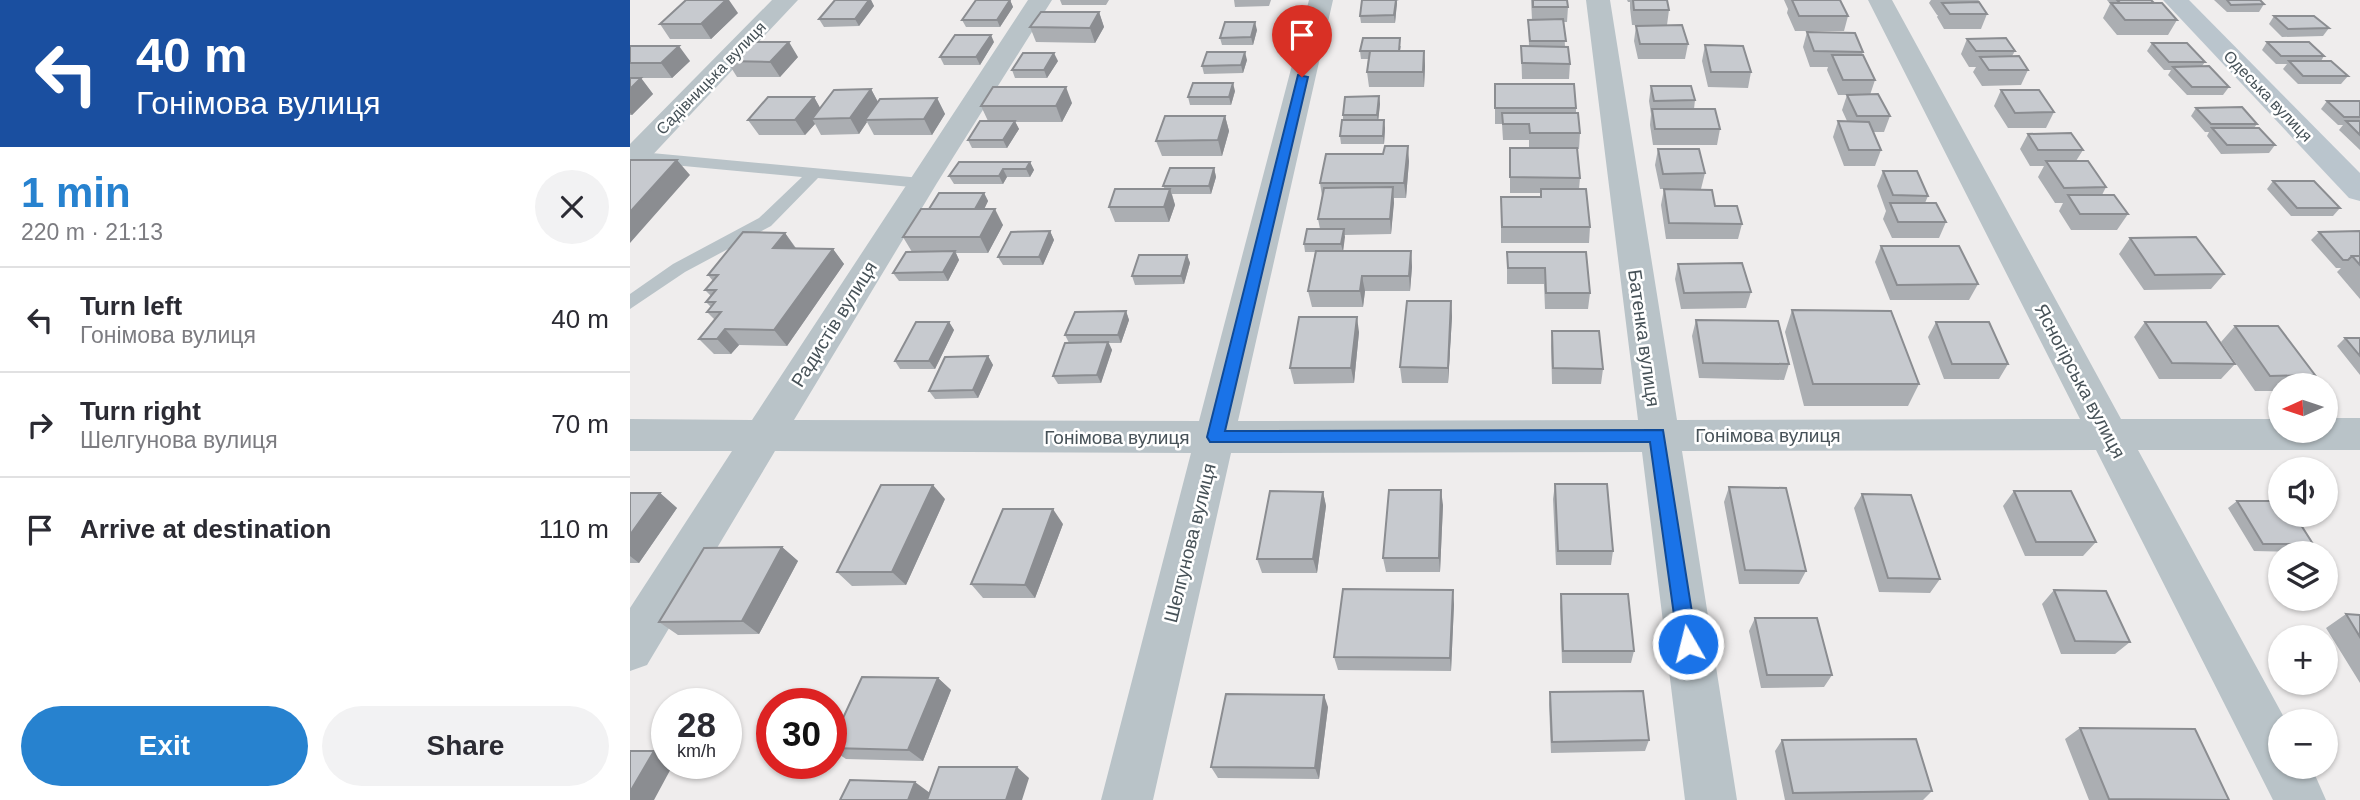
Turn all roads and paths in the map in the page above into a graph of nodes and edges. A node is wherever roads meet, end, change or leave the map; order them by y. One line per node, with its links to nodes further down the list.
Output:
1 (786, 0): 7 (street, Садівницька вулиця)
2 (1040, 0): 9 (street, Радистів вулиця)
3 (1321, 0): 17 (street, Шелгунова вулиця)
4 (1598, 0): 15 (street, Батенка вулиця)
5 (1880, 0): 16 (street, Ясногірська вулиця)
6 (2175, 0): 10 (street, Одеська вулиця)
7 (633, 156): 8 (lane)
8 (812, 175): 9 (lane); 11 (lane)
9 (921, 183): 14 (street, Радистів вулиця)
10 (2360, 191)
11 (630, 303)
12 (2360, 434): 16 (street, Гонімова вулиця)
13 (630, 435): 14 (street, Гонімова вулиця)
14 (765, 435): 17 (street, Гонімова вулиця); 18 (street, Радистів вулиця)
15 (1657, 435): 16 (street, Гонімова вулиця); 17 (street, Гонімова вулиця); 22 (street, Батенка вулиця)
16 (2109, 435): 19 (street, Ясногірська вулиця)
17 (1216, 437): 21 (street, Шелгунова вулиця)
18 (630, 649)
19 (2268, 738)
20 (2290, 779): 23 (street)
21 (1127, 800)
22 (1711, 800)
23 (2301, 800)

